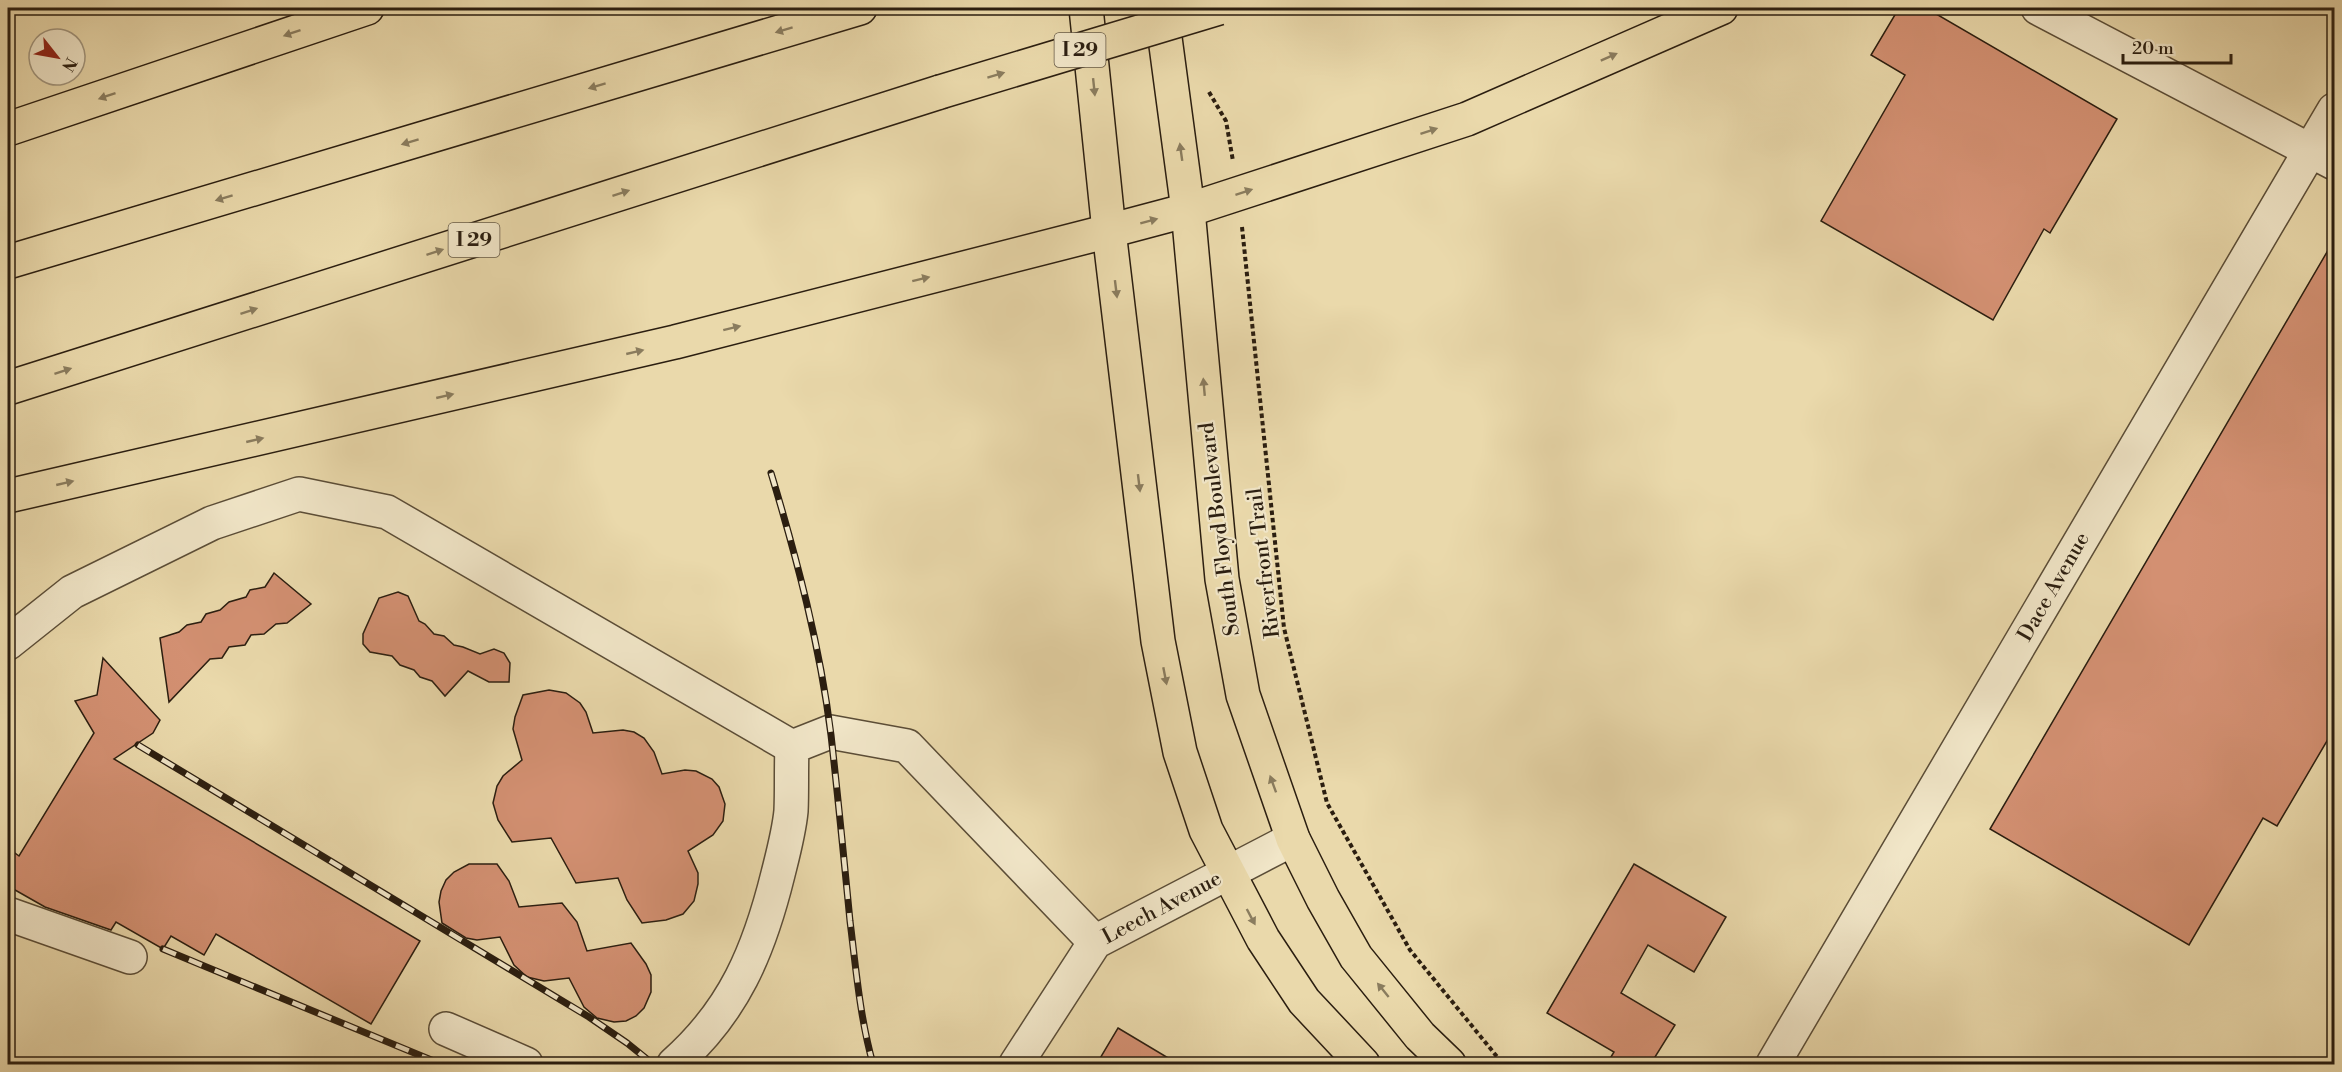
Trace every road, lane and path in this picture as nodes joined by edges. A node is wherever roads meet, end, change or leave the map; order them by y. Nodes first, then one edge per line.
1 (367, 8) edge
2 (860, 8) edge
3 (1086, 8) edge
4 (1161, 8) edge
5 (1219, 8) edge
6 (1721, 8) edge
7 (2038, 8) edge
8 (1206, 87) dead end
9 (2334, 110) edge
10 (8, 129) edge
11 (2323, 156) edge
12 (1238, 193) junction
13 (1188, 210) junction
14 (1109, 231) junction
15 (8, 262) edge
16 (8, 388) edge
17 (8, 496) edge
18 (8, 643) edge
19 (792, 747) junction
20 (1293, 839) junction
21 (1228, 873) junction
22 (8, 914) edge
23 (1095, 942) junction
24 (130, 957) dead end
25 (446, 1029) dead end
26 (526, 1065) edge
27 (674, 1065) edge
28 (1016, 1065) edge
29 (1363, 1065) edge
30 (1449, 1065) edge
31 (1503, 1065) edge
32 (1773, 1065) edge

1 -> 10 main road
2 -> 15 main road
3 -> 14 main road
13 -> 4 main road, South Floyd Boulevard
16 -> 5 main road, I 29, bridge
12 -> 6 main road
7 - 11 street
8 - 12 path, Riverfront Trail
9 - 11 street, Dace Avenue
11 - 32 street, Dace Avenue
12 - 13 main road
12 - 31 path, Riverfront Trail
14 -> 13 main road
20 -> 13 main road, South Floyd Boulevard
17 -> 14 main road
14 -> 21 main road
18 - 19 street
19 - 23 street
19 - 27 street
20 - 21 street, Leech Avenue
30 -> 20 main road, South Floyd Boulevard
21 - 23 street, Leech Avenue
21 -> 29 main road
22 - 24 street
23 - 28 street, Leech Avenue
25 - 26 street

